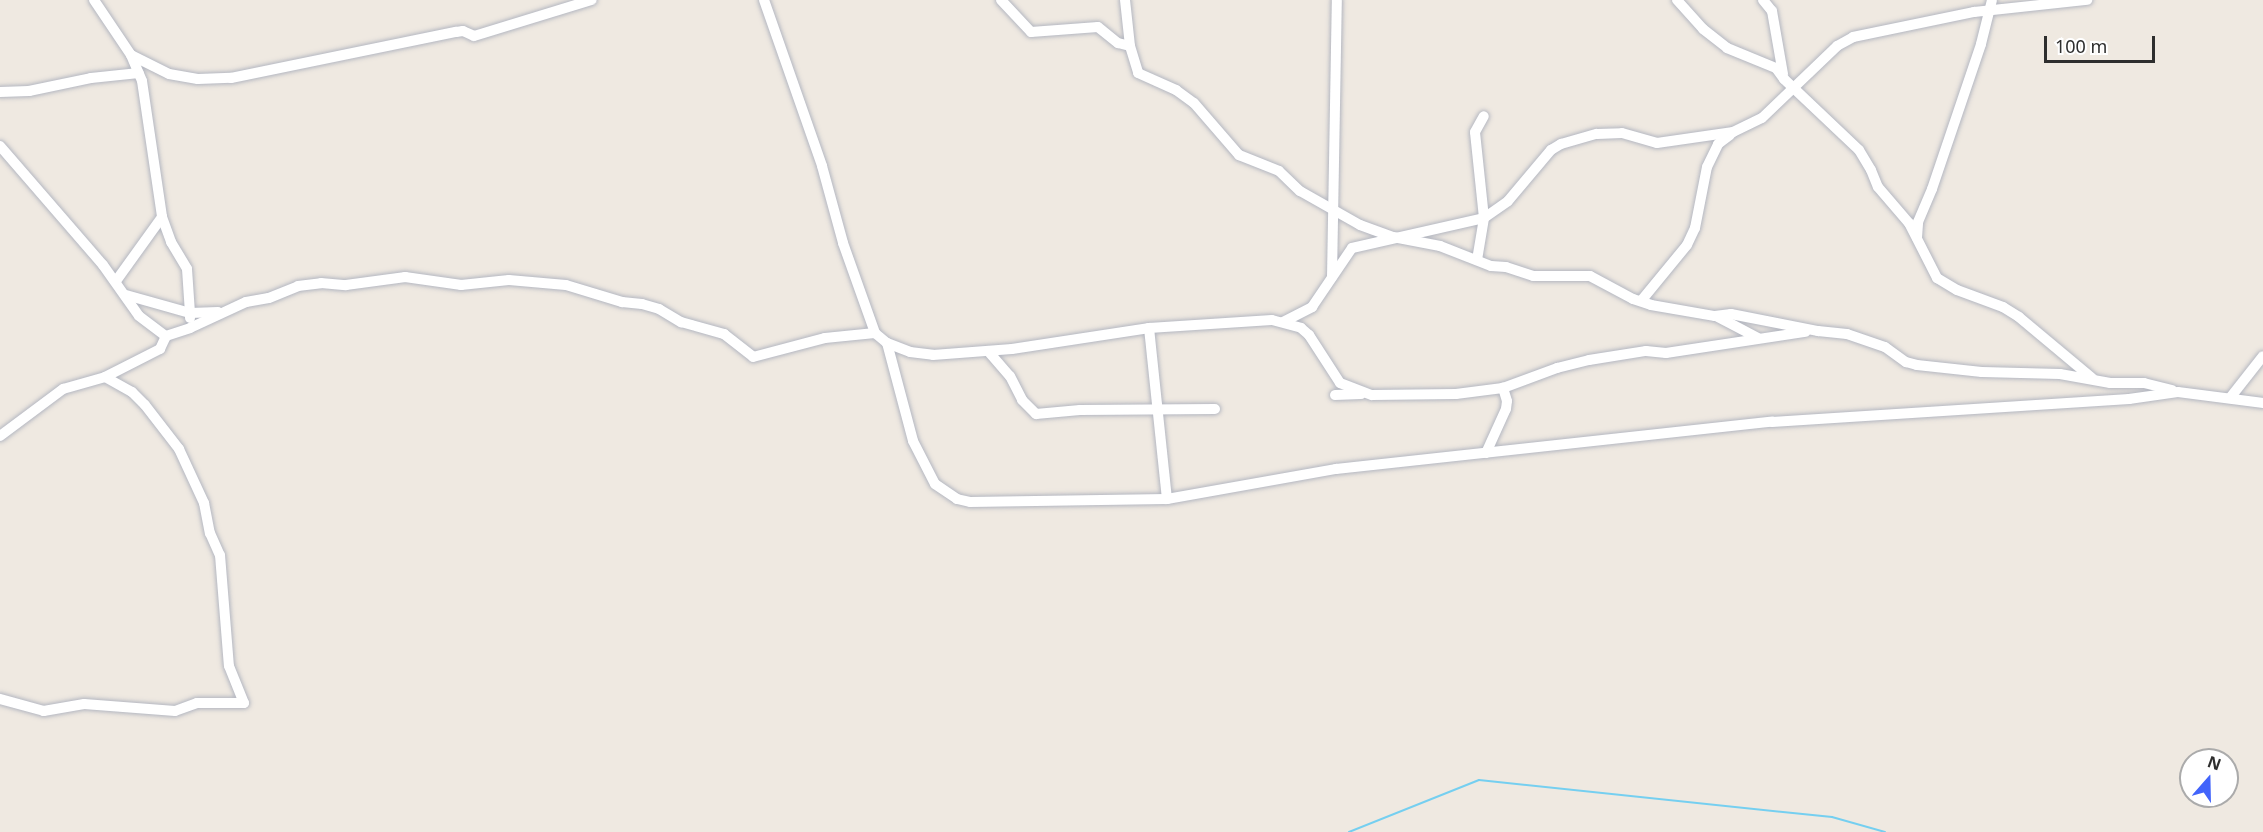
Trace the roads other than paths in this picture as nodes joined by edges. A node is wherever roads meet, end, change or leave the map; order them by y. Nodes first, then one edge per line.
1 (94, 0) edge
2 (592, 0) edge
3 (764, 0) edge
4 (1001, 0) edge
5 (1125, 0) edge
6 (1337, 0) edge
7 (1677, 0) edge
8 (1763, 0) edge
9 (2087, 0) edge
10 (1991, 6) edge
11 (1130, 46) junction
12 (131, 55) junction
13 (139, 73) junction
14 (1784, 79) junction
15 (1794, 87) junction
16 (0, 92) edge
17 (1484, 117) dead end
18 (1733, 132) junction
19 (0, 146) edge
20 (1332, 208) junction
21 (162, 217) junction
22 (1484, 218) junction
23 (1393, 237) junction
24 (1917, 239) junction
25 (1477, 260) junction
26 (1332, 277) junction
27 (116, 281) junction
28 (126, 295) junction
29 (1641, 301) junction
30 (222, 312) junction
31 (190, 313) junction
32 (1715, 316) junction
33 (1283, 322) junction
34 (190, 328) junction
35 (1149, 328) junction
36 (1818, 331) junction
37 (875, 333) junction
38 (166, 336) junction
39 (1758, 338) junction
40 (887, 343) junction
41 (988, 351) junction
42 (2263, 356) edge
43 (105, 377) junction
44 (2095, 380) junction
45 (1503, 388) junction
46 (2178, 392) junction
47 (1365, 393) junction
48 (1335, 395) dead end
49 (2230, 398) junction
50 (2263, 403) edge
51 (1156, 409) junction
52 (1215, 409) dead end
53 (0, 436) edge
54 (1486, 453) junction
55 (1167, 499) junction
56 (0, 699) edge

1 - 12 street
2 - 12 street
3 - 37 street
4 - 11 street
5 - 11 street
6 - 20 street
7 - 14 street
8 - 14 street
9 - 10 street
10 - 15 street
10 - 24 street
11 - 20 street
12 - 13 street
13 - 16 street
13 - 21 street
14 - 15 street
15 - 18 street
15 - 24 street
17 - 22 street
18 - 22 street
18 - 29 street
19 - 27 street
20 - 23 street
20 - 26 street
21 - 27 street
21 - 31 street
22 - 23 street
22 - 25 street
23 - 25 street
23 - 26 street
24 - 44 street
25 - 29 street
26 - 33 street
27 - 28 street
28 - 31 street
28 - 38 street
29 - 32 street
30 - 31 street
30 - 34 street
30 - 37 street
31 - 34 street
32 - 36 street
32 - 39 street
33 - 35 street
33 - 47 street
34 - 38 street
35 - 41 street
35 - 51 street
36 - 39 street
36 - 44 street
37 - 40 street
38 - 43 street
39 - 45 street
40 - 41 street
40 - 55 street
41 - 51 street
42 - 49 street
43 - 53 street
43 - 56 street
44 - 46 street
45 - 47 street
45 - 54 street
46 - 49 street
46 - 54 street
47 - 48 street
49 - 50 street
51 - 52 street
51 - 55 street
54 - 55 street

